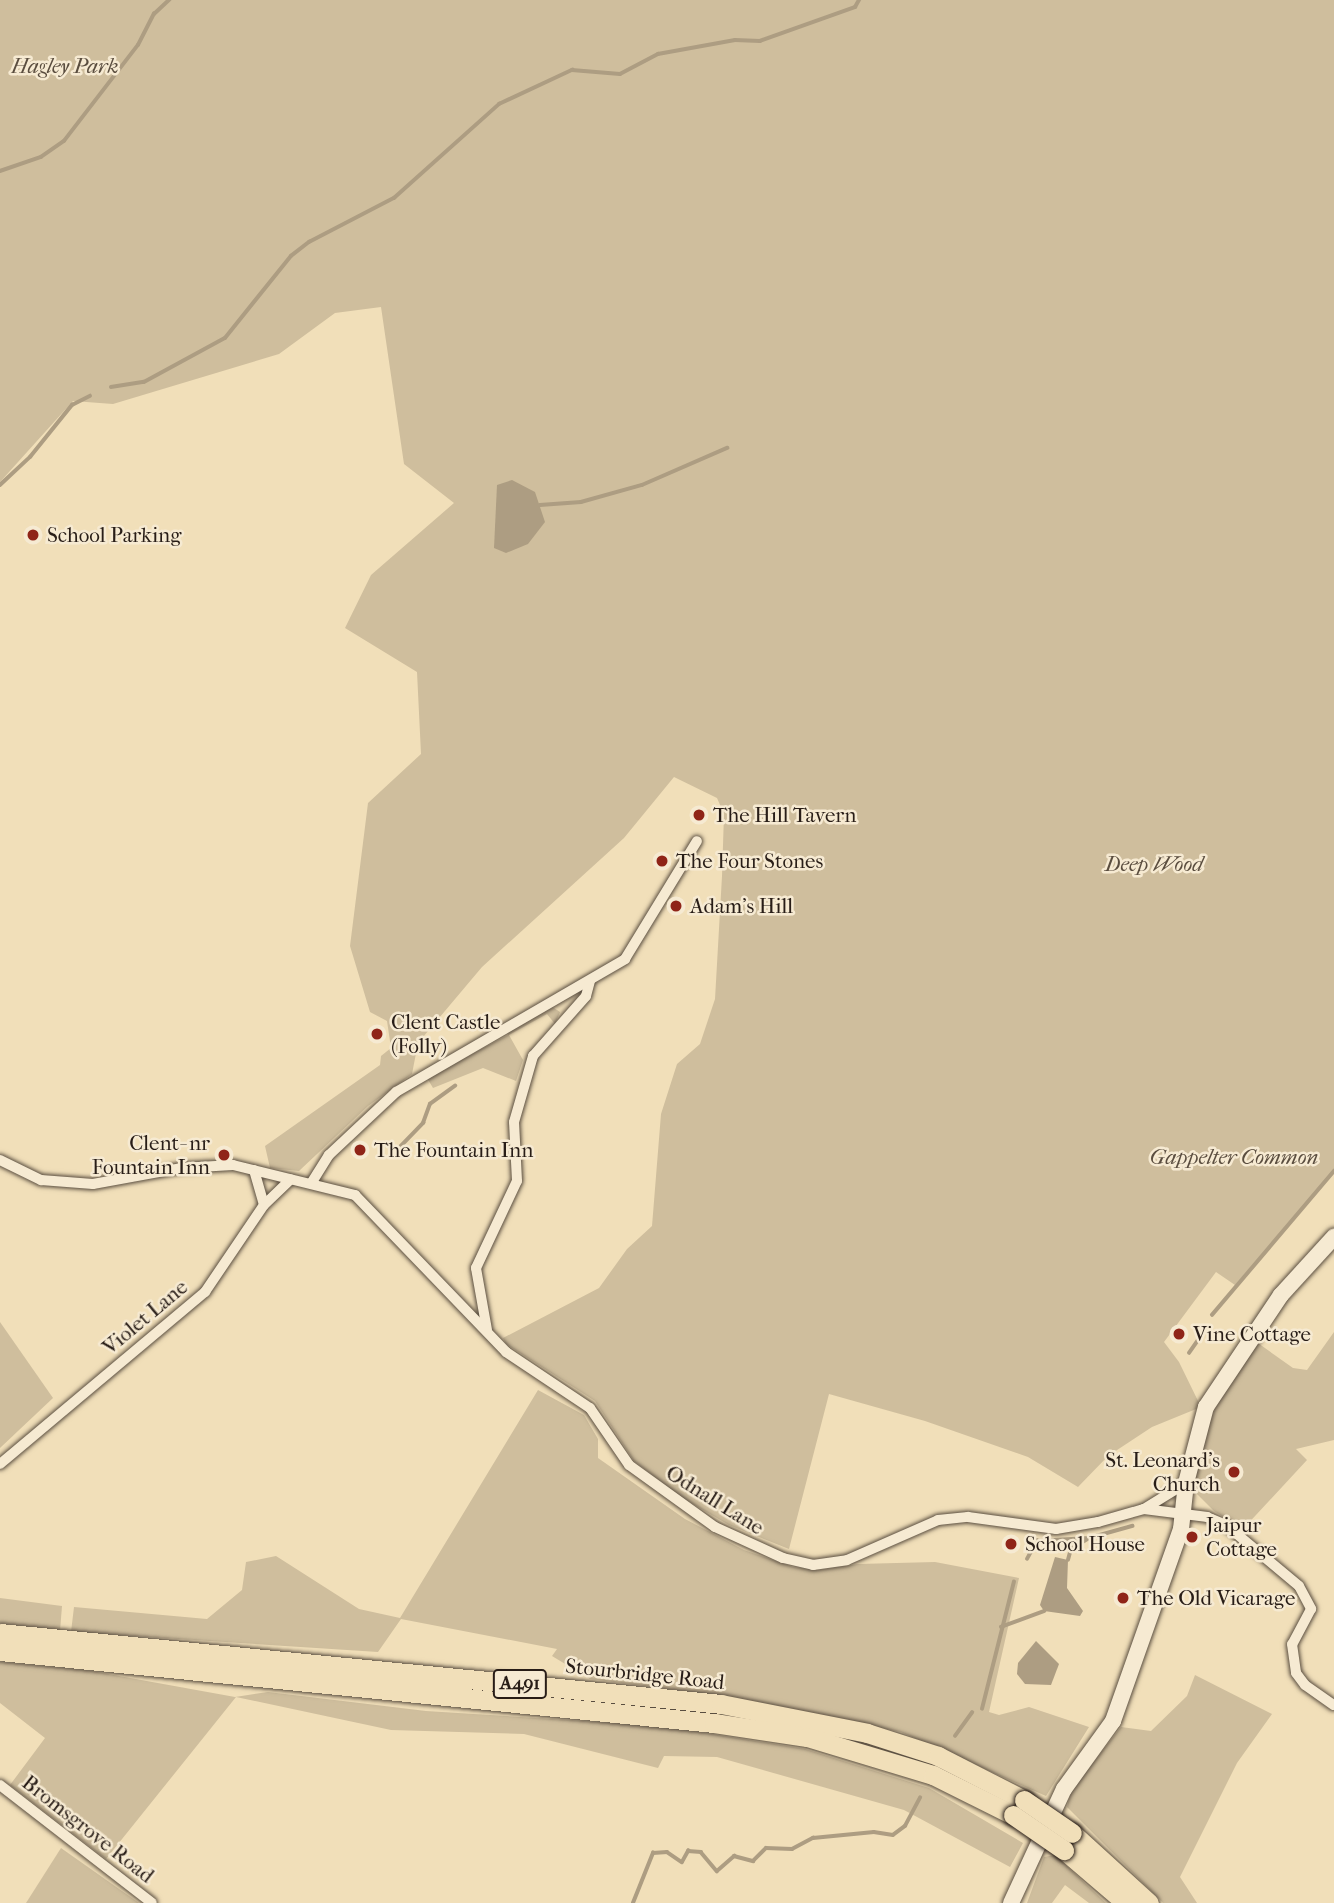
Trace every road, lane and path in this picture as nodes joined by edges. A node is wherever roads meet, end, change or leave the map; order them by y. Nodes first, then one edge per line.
1 (697, 841) dead end
2 (590, 981) junction
3 (556, 1000) junction
4 (568, 1015) junction
5 (0, 1160) edge
6 (254, 1170) junction
7 (291, 1179) junction
8 (312, 1182) junction
9 (264, 1205) junction
10 (1334, 1237) edge
11 (487, 1330) junction
12 (0, 1464) edge
13 (1186, 1483) junction
14 (1144, 1508) junction
15 (1183, 1515) junction
16 (0, 1633) edge
17 (0, 1651) edge
18 (1334, 1704) edge
19 (0, 1785) edge
20 (1019, 1807) junction
21 (1068, 1842) junction
22 (152, 1903) edge
23 (1011, 1903) edge
24 (1126, 1903) edge
25 (1149, 1903) edge

1 - 2 street
2 - 3 street
2 - 4 street
3 - 4 street
3 - 8 street
4 - 11 street
5 - 6 street, Odnall Lane
6 - 7 street, Odnall Lane
6 - 9 street
7 - 8 street, Odnall Lane
7 - 9 street, Violet Lane
8 - 11 street, Odnall Lane
9 - 12 street, Violet Lane
10 - 13 street
11 - 14 street, Odnall Lane
13 - 14 street, Odnall Lane
13 - 15 street
14 - 15 street, Odnall Lane
15 - 18 street, Odnall Lane
15 - 23 street
16 - 20 highway, Stourbridge Road / A491
17 - 20 highway, Stourbridge Road / A491
19 - 22 street, Bromsgrove Road
20 - 21 highway, Stourbridge Road / A491, bridge
21 - 24 highway, Stourbridge Road / A491
21 - 25 highway, Stourbridge Road / A491

